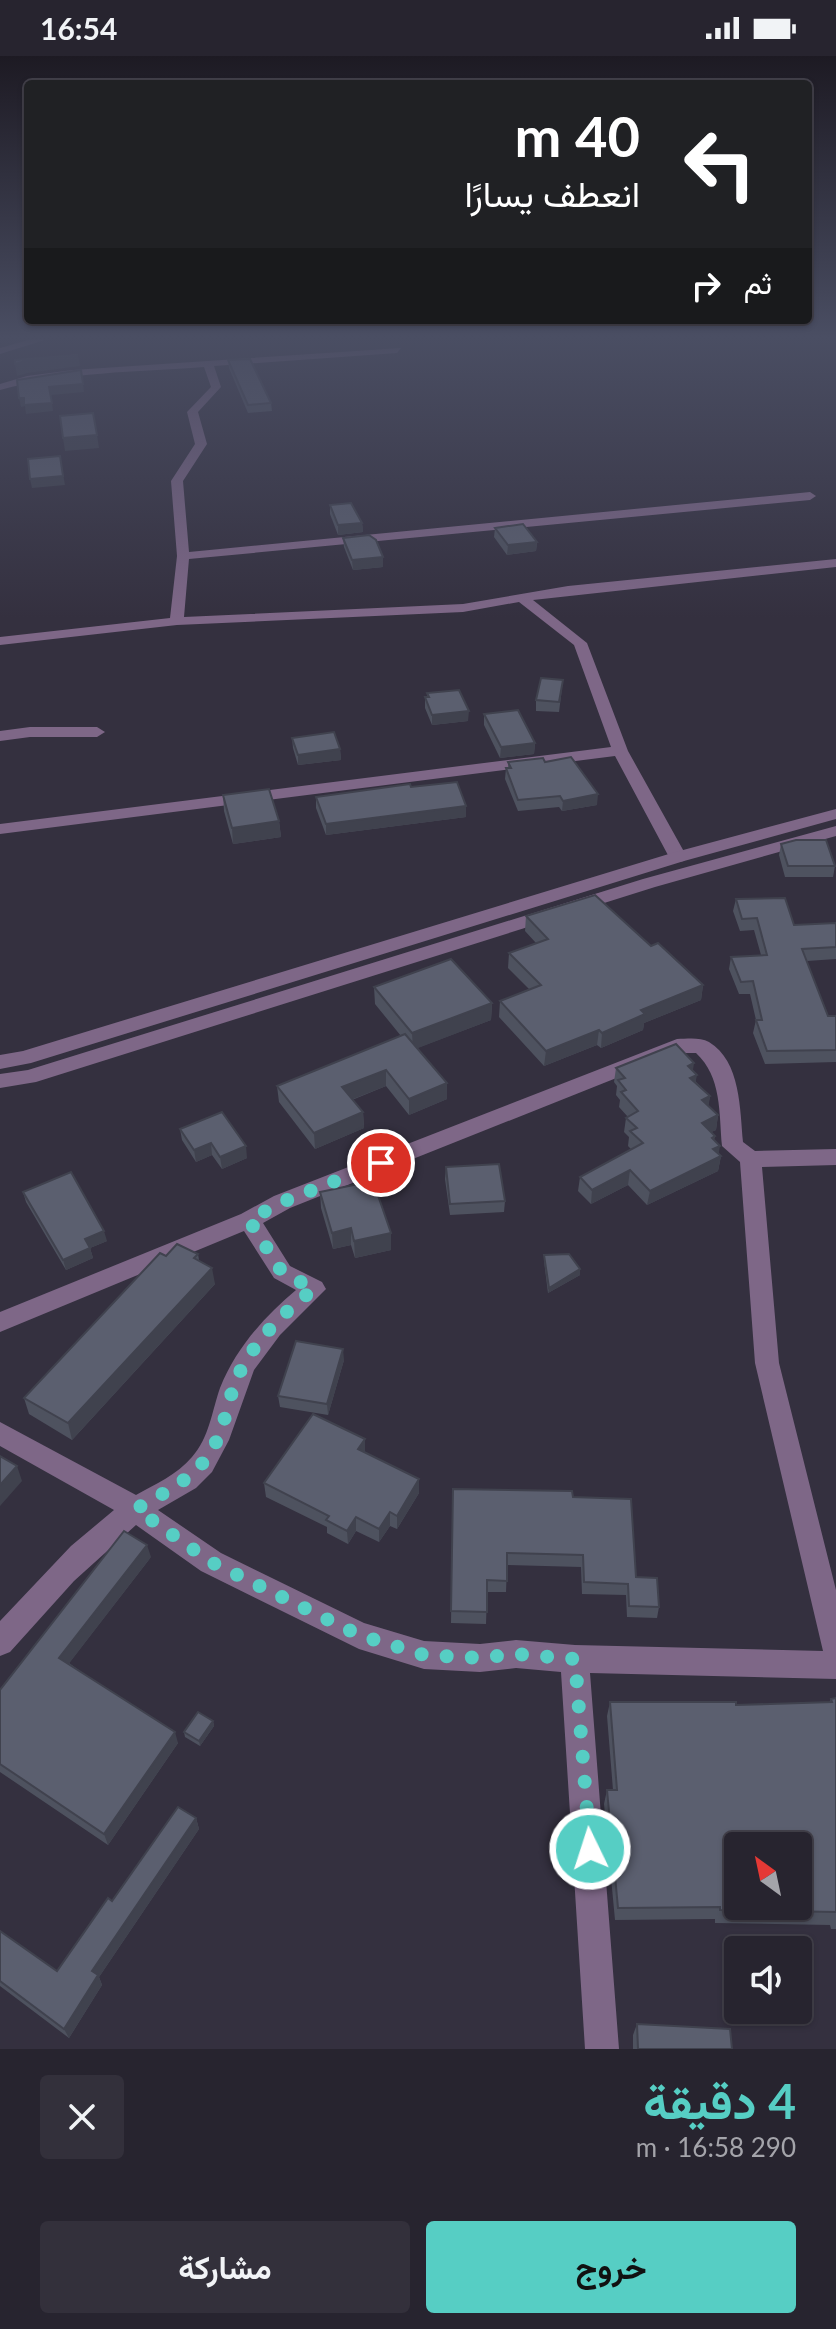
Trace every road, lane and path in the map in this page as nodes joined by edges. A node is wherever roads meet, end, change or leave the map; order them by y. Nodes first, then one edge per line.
1 (198, 432) edge
2 (810, 496) dead end
3 (183, 556) junction
4 (836, 563) edge
5 (522, 598) junction
6 (177, 621) junction
7 (0, 641) edge
8 (97, 732) dead end
9 (0, 736) edge
10 (620, 751) junction
11 (836, 814) edge
12 (0, 829) edge
13 (836, 831) edge
14 (678, 857) junction
15 (0, 1062) edge
16 (0, 1081) edge
17 (836, 1157) edge
18 (751, 1159) junction
19 (249, 1220) junction
20 (0, 1322) edge
21 (0, 1433) edge
22 (136, 1509) junction
23 (0, 1642) edge
24 (836, 1647) edge
25 (575, 1659) junction
26 (836, 1665) edge
27 (602, 2049) edge

1 - 3 street
2 - 3 street
3 - 6 street
4 - 5 street
5 - 6 street
5 - 10 street
6 - 7 street
8 - 9 street
10 - 12 street
10 - 14 street
11 - 14 street
13 - 16 street
14 - 15 street
17 - 18 street
18 - 19 street
18 - 24 street
19 - 20 street
19 - 22 street
21 - 22 street
22 - 23 street
22 - 25 street
25 - 26 street
25 - 27 street

